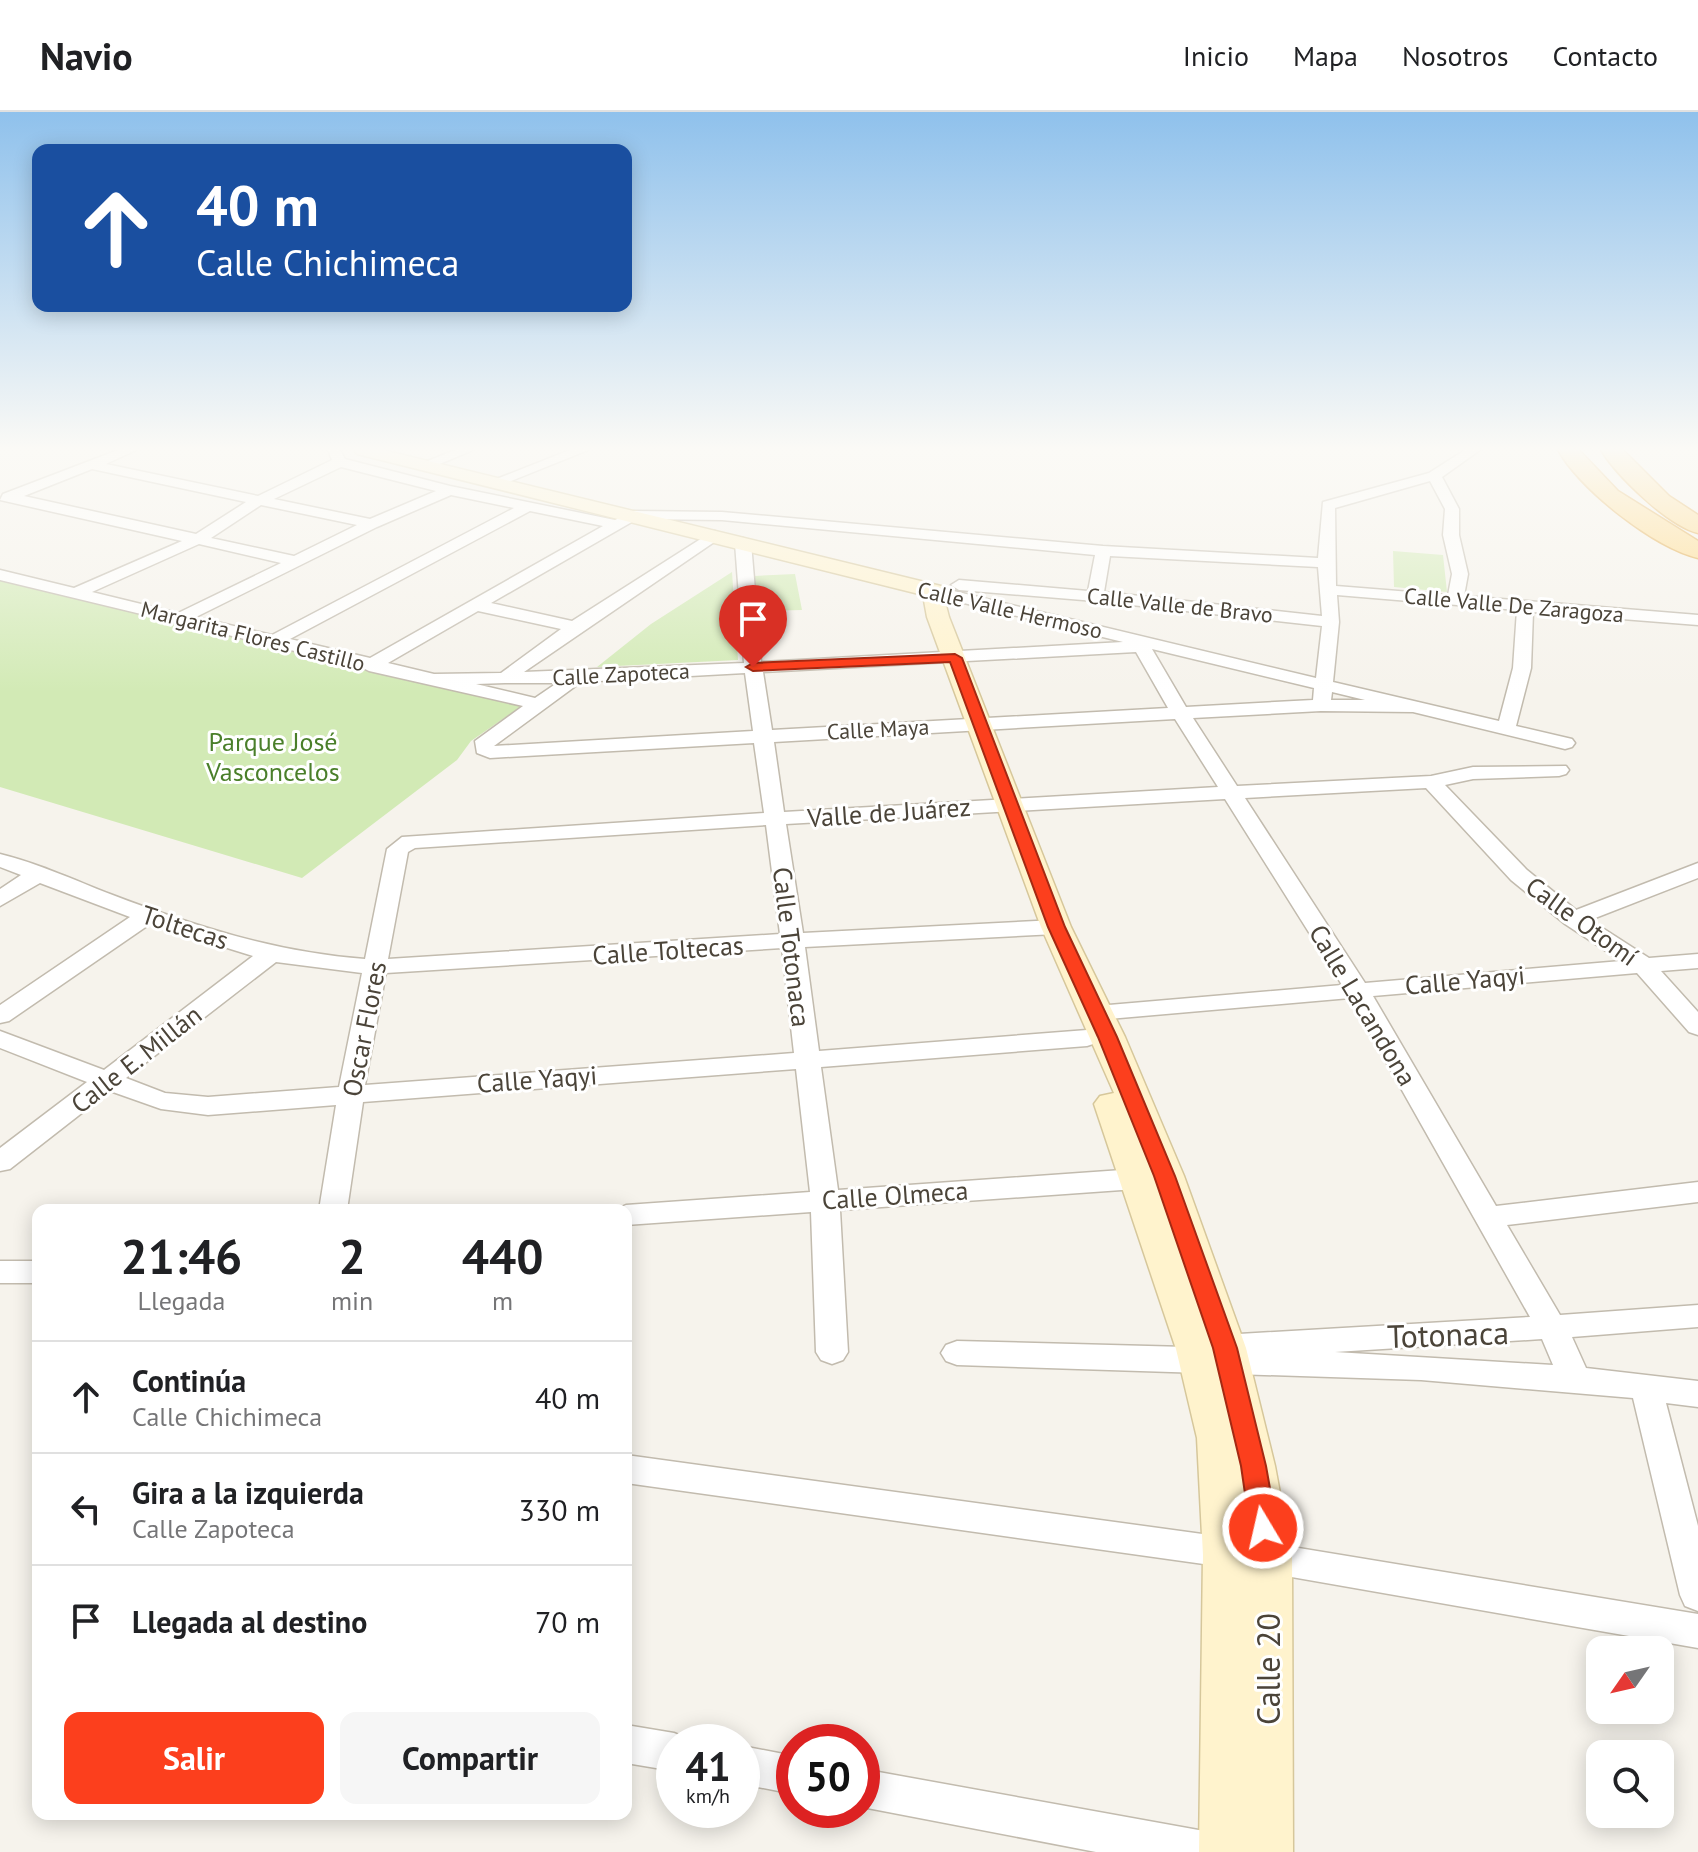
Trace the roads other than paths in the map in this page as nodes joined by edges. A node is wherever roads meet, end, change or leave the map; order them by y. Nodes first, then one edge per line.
1 (161, 531) edge
2 (211, 531) edge
3 (357, 531) edge
4 (481, 531) edge
5 (602, 531) edge
6 (696, 531) edge
7 (889, 531) edge
8 (1327, 531) edge
9 (1451, 531) edge
10 (1666, 531) edge
11 (715, 536) junction
12 (199, 539) junction
13 (743, 543) junction
14 (1103, 551) junction
15 (1698, 551) edge
16 (294, 561) junction
17 (1326, 563) junction
18 (0, 575) edge
19 (920, 588) junction
20 (1330, 590) junction
21 (76, 593) junction
22 (1095, 596) junction
23 (1455, 601) junction
24 (476, 605) junction
25 (1525, 606) junction
26 (181, 618) junction
27 (1698, 620) edge
28 (1331, 622) junction
29 (575, 627) junction
30 (272, 642) junction
31 (1140, 643) junction
32 (944, 658) junction
33 (369, 666) junction
34 (753, 667) junction
35 (577, 677) junction
36 (505, 678) junction
37 (430, 679) junction
38 (1324, 684) junction
39 (538, 704) junction
40 (1321, 705) junction
41 (1410, 707) junction
42 (1181, 714) junction
43 (970, 725) junction
44 (1506, 728) junction
45 (762, 735) junction
46 (1565, 743) dead end
47 (1559, 770) dead end
48 (1431, 782) junction
49 (1230, 792) junction
50 (1002, 804) junction
51 (775, 820) junction
52 (398, 849) joint
53 (0, 860) edge
54 (1698, 870) edge
55 (38, 874) junction
56 (0, 899) edge
57 (147, 916) junction
58 (1573, 919) junction
59 (1045, 927) junction
60 (793, 942) junction
61 (271, 954) junction
62 (1698, 961) edge
63 (1642, 964) junction
64 (376, 967) junction
65 (1357, 989) junction
66 (0, 1016) edge
67 (1092, 1025) junction
68 (1698, 1027) edge
69 (0, 1039) edge
70 (806, 1059) junction
71 (108, 1081) junction
72 (351, 1092) junction
73 (0, 1162) edge
74 (1152, 1178) junction
75 (1698, 1192) edge
76 (825, 1199) junction
77 (334, 1204) edge
78 (632, 1215) edge
79 (1487, 1217) junction
80 (0, 1272) edge
81 (32, 1272) edge
82 (1698, 1316) edge
83 (1553, 1330) junction
84 (832, 1352) dead end
85 (957, 1353) dead end
86 (1213, 1354) junction
87 (1574, 1378) junction
88 (1646, 1387) junction
89 (1698, 1394) edge
90 (632, 1470) edge
91 (1248, 1556) junction
92 (1698, 1595) edge
93 (1698, 1631) edge
94 (632, 1745) edge
95 (656, 1749) edge
96 (880, 1791) edge
97 (1204, 1852) edge
98 (1226, 1852) edge
99 (1266, 1852) edge

1 - 12 street
2 - 12 street
3 - 16 street
4 - 30 street
5 - 24 street
6 - 11 main road, Calle Valle Hermoso
7 - 14 street
8 - 17 street
9 - 23 street
10 - 15 highway
11 - 13 main road, Calle Valle Hermoso
11 - 29 street
12 - 16 street
12 - 21 street
13 - 19 main road, Calle Valle Hermoso
13 - 34 street, Calle Totonaca
14 - 17 street
14 - 22 street
16 - 26 street
17 - 20 street
18 - 21 street, Margarita Flores Castillo
19 - 22 street, Calle Valle de Bravo
19 - 31 street, Calle Valle Hermoso
19 - 32 main road, Calle 20
20 - 23 street, Calle Valle De Zaragoza
20 - 28 street
21 - 26 street, Margarita Flores Castillo
22 - 28 street, Calle Valle de Bravo
23 - 25 street, Calle Valle De Zaragoza
24 - 29 street
24 - 33 street
25 - 27 street, Calle Valle De Zaragoza
25 - 44 street
26 - 30 street, Margarita Flores Castillo
28 - 38 street
29 - 36 street
30 - 33 street, Margarita Flores Castillo
31 - 32 street, Calle Zapoteca
31 - 38 street, Calle Valle Hermoso
31 - 42 street, Calle Lacandona
32 - 34 street, Calle Zapoteca
32 - 43 main road, Calle 20
33 - 37 street, Margarita Flores Castillo
34 - 35 street, Calle Zapoteca
34 - 45 street, Calle Totonaca
35 - 36 street, Calle Zapoteca
35 - 39 street
36 - 37 street, Calle Zapoteca
37 - 39 street
38 - 40 street
38 - 41 street, Calle Valle Hermoso
39 - 45 street, Calle Maya
40 - 41 street, Calle Maya
40 - 42 street, Calle Maya
41 - 44 street, Calle Valle Hermoso
42 - 43 street, Calle Maya
42 - 49 street, Calle Lacandona
43 - 45 street, Calle Maya
43 - 50 main road, Calle 20
44 - 46 street, Calle Valle Hermoso
45 - 51 street, Calle Totonaca
47 - 48 street, Valle de Juárez
48 - 49 street, Valle de Juárez
48 - 58 street, Calle Otomí
49 - 50 street, Valle de Juárez
49 - 65 street, Calle Lacandona
50 - 51 street, Valle de Juárez
50 - 59 main road, Calle 20
51 - 52 street, Valle de Juárez
51 - 60 street, Calle Totonaca
52 - 64 street, Oscar Flores
53 - 55 street, Toltecas
54 - 58 street
55 - 56 street
55 - 57 street, Toltecas
57 - 61 street, Toltecas
57 - 66 street
58 - 63 street, Calle Otomí
59 - 60 street, Calle Toltecas
59 - 67 main road, Calle 20
60 - 64 street, Calle Toltecas
60 - 70 street, Calle Totonaca
61 - 64 street, Toltecas
61 - 71 street, Calle E. Millán
62 - 63 street, Calle Yaqyi
63 - 65 street, Calle Yaqyi
63 - 68 street, Calle Otomí
64 - 72 street, Oscar Flores
65 - 67 street, Calle Yaqyi
65 - 79 street, Calle Lacandona
67 - 70 street, Calle Yaqyi
67 - 74 main road, Calle 20
69 - 71 street, Calle Yaqyi
70 - 72 street, Calle Yaqyi
70 - 76 street, Calle Totonaca
71 - 72 street, Calle Yaqyi
71 - 73 street, Calle E. Millán
72 - 77 street, Oscar Flores
74 - 76 street, Calle Olmeca
74 - 86 main road, Calle 20
75 - 79 street
76 - 78 street, Calle Olmeca
76 - 84 street, Calle Totonaca
79 - 83 street, Calle Lacandona
80 - 81 street
82 - 83 street, Totonaca
83 - 86 street, Totonaca
83 - 87 street, Calle Lacandona
85 - 86 street
86 - 87 street
86 - 91 main road, Calle 20
87 - 88 street
88 - 89 street
88 - 92 street
90 - 91 street
91 - 93 street
91 - 98 main road, Calle 20
91 - 99 main road, Calle 20
94 - 95 street
96 - 97 street

